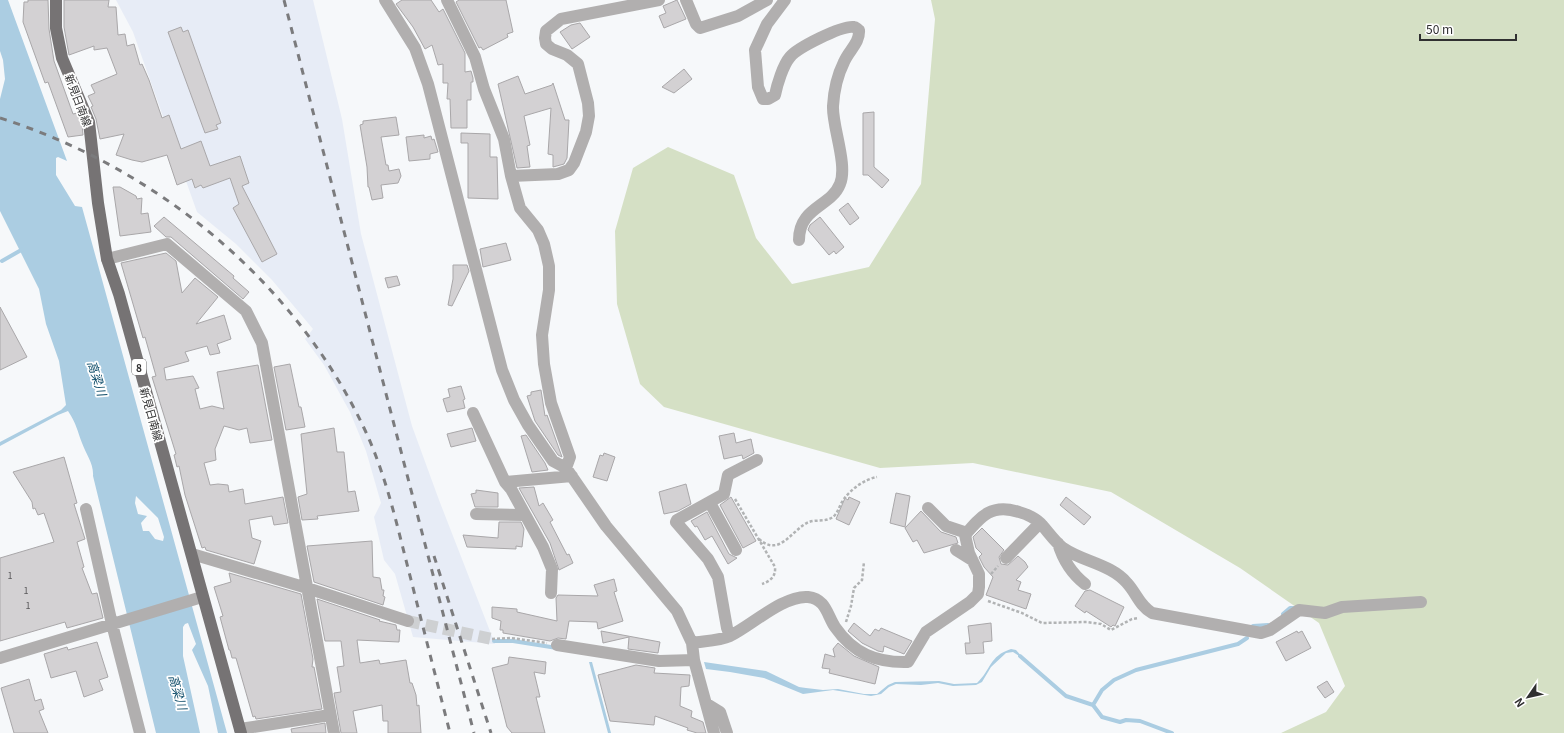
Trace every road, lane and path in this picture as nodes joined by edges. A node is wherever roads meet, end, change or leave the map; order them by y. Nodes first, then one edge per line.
1 (56, 0) edge
2 (385, 0) edge
3 (447, 0) edge
4 (659, 0) edge
5 (686, 0) edge
6 (767, 0) edge
7 (785, 0) edge
8 (512, 176) junction
9 (799, 240) dead end
10 (107, 259) junction
11 (473, 412) dead end
12 (757, 460) dead end
13 (569, 472) junction
14 (728, 475) junction
15 (876, 477) dead end
16 (505, 482) junction
17 (710, 503) junction
18 (928, 508) dead end
19 (86, 509) dead end
20 (476, 514) dead end
21 (524, 515) junction
22 (1040, 523) junction
23 (967, 533) junction
24 (759, 539) junction
25 (1058, 543) junction
26 (736, 550) dead end
27 (956, 550) dead end
28 (192, 554) junction
29 (1006, 558) joint
30 (972, 560) junction
31 (864, 562) dead end
32 (979, 583) junction
33 (762, 584) dead end
34 (1085, 584) dead end
35 (307, 588) junction
36 (551, 593) dead end
37 (202, 597) junction
38 (974, 598) junction
39 (1421, 602) dead end
40 (1140, 618) dead end
41 (408, 621) tunnel mouth
42 (112, 624) junction
43 (838, 630) junction
44 (730, 636) junction
45 (492, 639) tunnel mouth
46 (692, 643) junction
47 (557, 645) joint
48 (0, 658) edge
49 (694, 660) junction
50 (707, 704) junction
51 (330, 714) junction
52 (241, 731) edge
53 (140, 733) edge
54 (334, 733) edge
55 (714, 733) edge
56 (727, 733) edge

1 - 10 main road, 新見日南線 / 8
2 - 13 street
3 - 8 street
4 - 8 street
5 - 6 street
7 - 9 street
8 - 13 street
10 - 28 main road, 新見日南線 / 8
10 - 35 street
11 - 16 street
12 - 14 street
13 - 16 street
13 - 46 street
14 - 17 street
14 - 24 path
15 - 24 path
16 - 21 street
17 - 26 street
17 - 44 street
18 - 23 street
19 - 42 street
20 - 21 street
21 - 36 street
22 - 23 street
22 - 25 street
22 - 29 street
23 - 30 street
24 - 33 path
25 - 34 street
25 - 39 street
27 - 30 street
28 - 35 street
28 - 37 main road, 新見日南線 / 8
29 - 32 path
30 - 32 street
31 - 43 path
32 - 38 street
35 - 41 street
35 - 51 street
37 - 42 street
37 - 52 main road, 新見日南線 / 8
38 - 40 path
38 - 43 street
42 - 48 street
42 - 53 street
43 - 44 street
44 - 46 street
45 - 47 path
46 - 49 street
47 - 49 street
49 - 50 street
50 - 55 street
50 - 56 street
51 - 52 street
51 - 54 street

